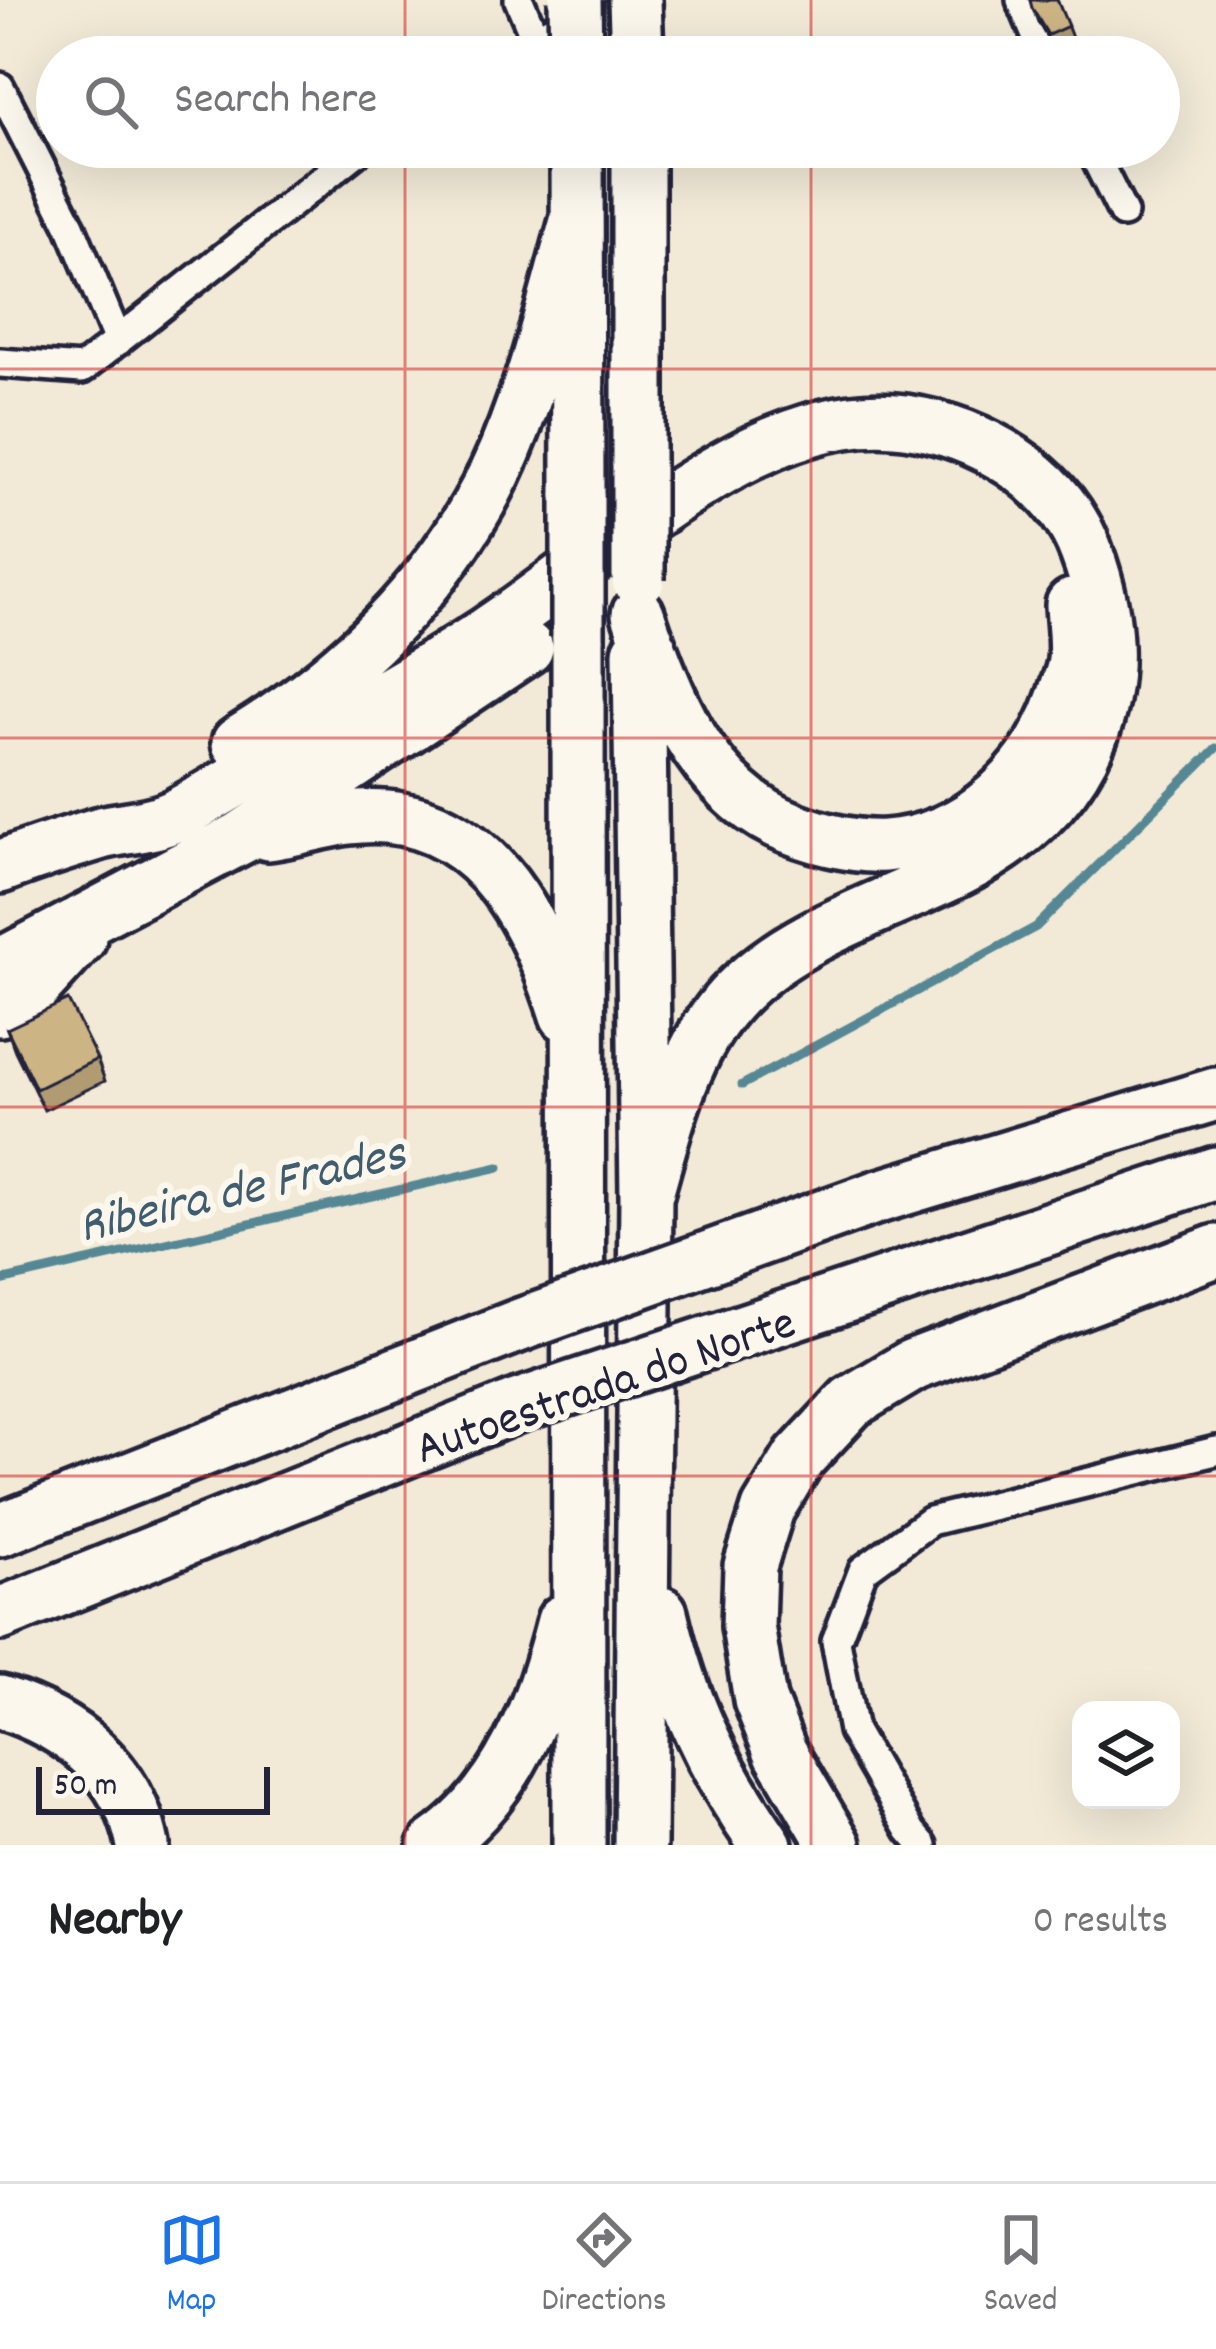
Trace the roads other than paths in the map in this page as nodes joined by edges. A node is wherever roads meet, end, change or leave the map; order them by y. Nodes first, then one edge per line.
1 (519, 0) edge
2 (575, 0) edge
3 (600, 0) edge
4 (635, 0) edge
5 (1021, 0) edge
6 (547, 36) edge
7 (561, 36) edge
8 (567, 36) edge
9 (636, 36) edge
10 (1036, 36) edge
11 (0, 87) edge
12 (36, 158) edge
13 (41, 168) edge
14 (336, 168) edge
15 (577, 168) edge
16 (638, 168) edge
17 (1101, 168) edge
18 (1124, 213) dead end
19 (577, 218) junction
20 (118, 341) junction
21 (0, 363) edge
22 (638, 597) junction
23 (104, 832) junction
24 (241, 838) junction
25 (0, 848) edge
26 (51, 850) junction
27 (0, 867) edge
28 (0, 896) edge
29 (105, 911) junction
30 (0, 930) edge
31 (0, 965) edge
32 (0, 1010) edge
33 (578, 1050) junction
34 (1216, 1094) edge
35 (1216, 1173) edge
36 (646, 1197) junction
37 (1216, 1251) edge
38 (1216, 1288) edge
39 (998, 1331) junction
40 (1216, 1450) edge
41 (102, 1489) junction
42 (0, 1506) edge
43 (644, 1506) junction
44 (0, 1530) edge
45 (580, 1556) junction
46 (0, 1614) edge
47 (0, 1702) edge
48 (143, 1845) edge
49 (435, 1845) edge
50 (580, 1845) edge
51 (640, 1845) edge
52 (766, 1845) edge
53 (836, 1845) edge
54 (923, 1845) edge

1 - 6 street
2 - 7 highway, bridge
3 - 8 street
4 - 9 highway
5 - 10 street
11 - 12 street
13 - 20 street
14 - 20 street
15 - 19 highway
16 - 22 highway, bridge
17 - 18 street
19 - 23 highway
19 - 33 highway, bridge
20 - 21 street
22 - 24 highway
22 - 36 highway
23 - 26 highway
23 - 36 highway
24 - 29 highway
24 - 33 highway
25 - 26 highway
26 - 27 highway
26 - 28 highway
29 - 30 highway
29 - 31 highway
29 - 32 highway
33 - 45 highway
34 - 41 highway, Autoestrada do Norte, bridge
35 - 46 highway, Autoestrada do Norte, bridge
36 - 43 highway
37 - 39 highway
38 - 39 highway
39 - 53 highway
40 - 54 street
41 - 42 highway
41 - 44 highway, Autoestrada do Norte
43 - 51 highway
43 - 52 highway
45 - 49 highway
45 - 50 highway
47 - 48 highway

